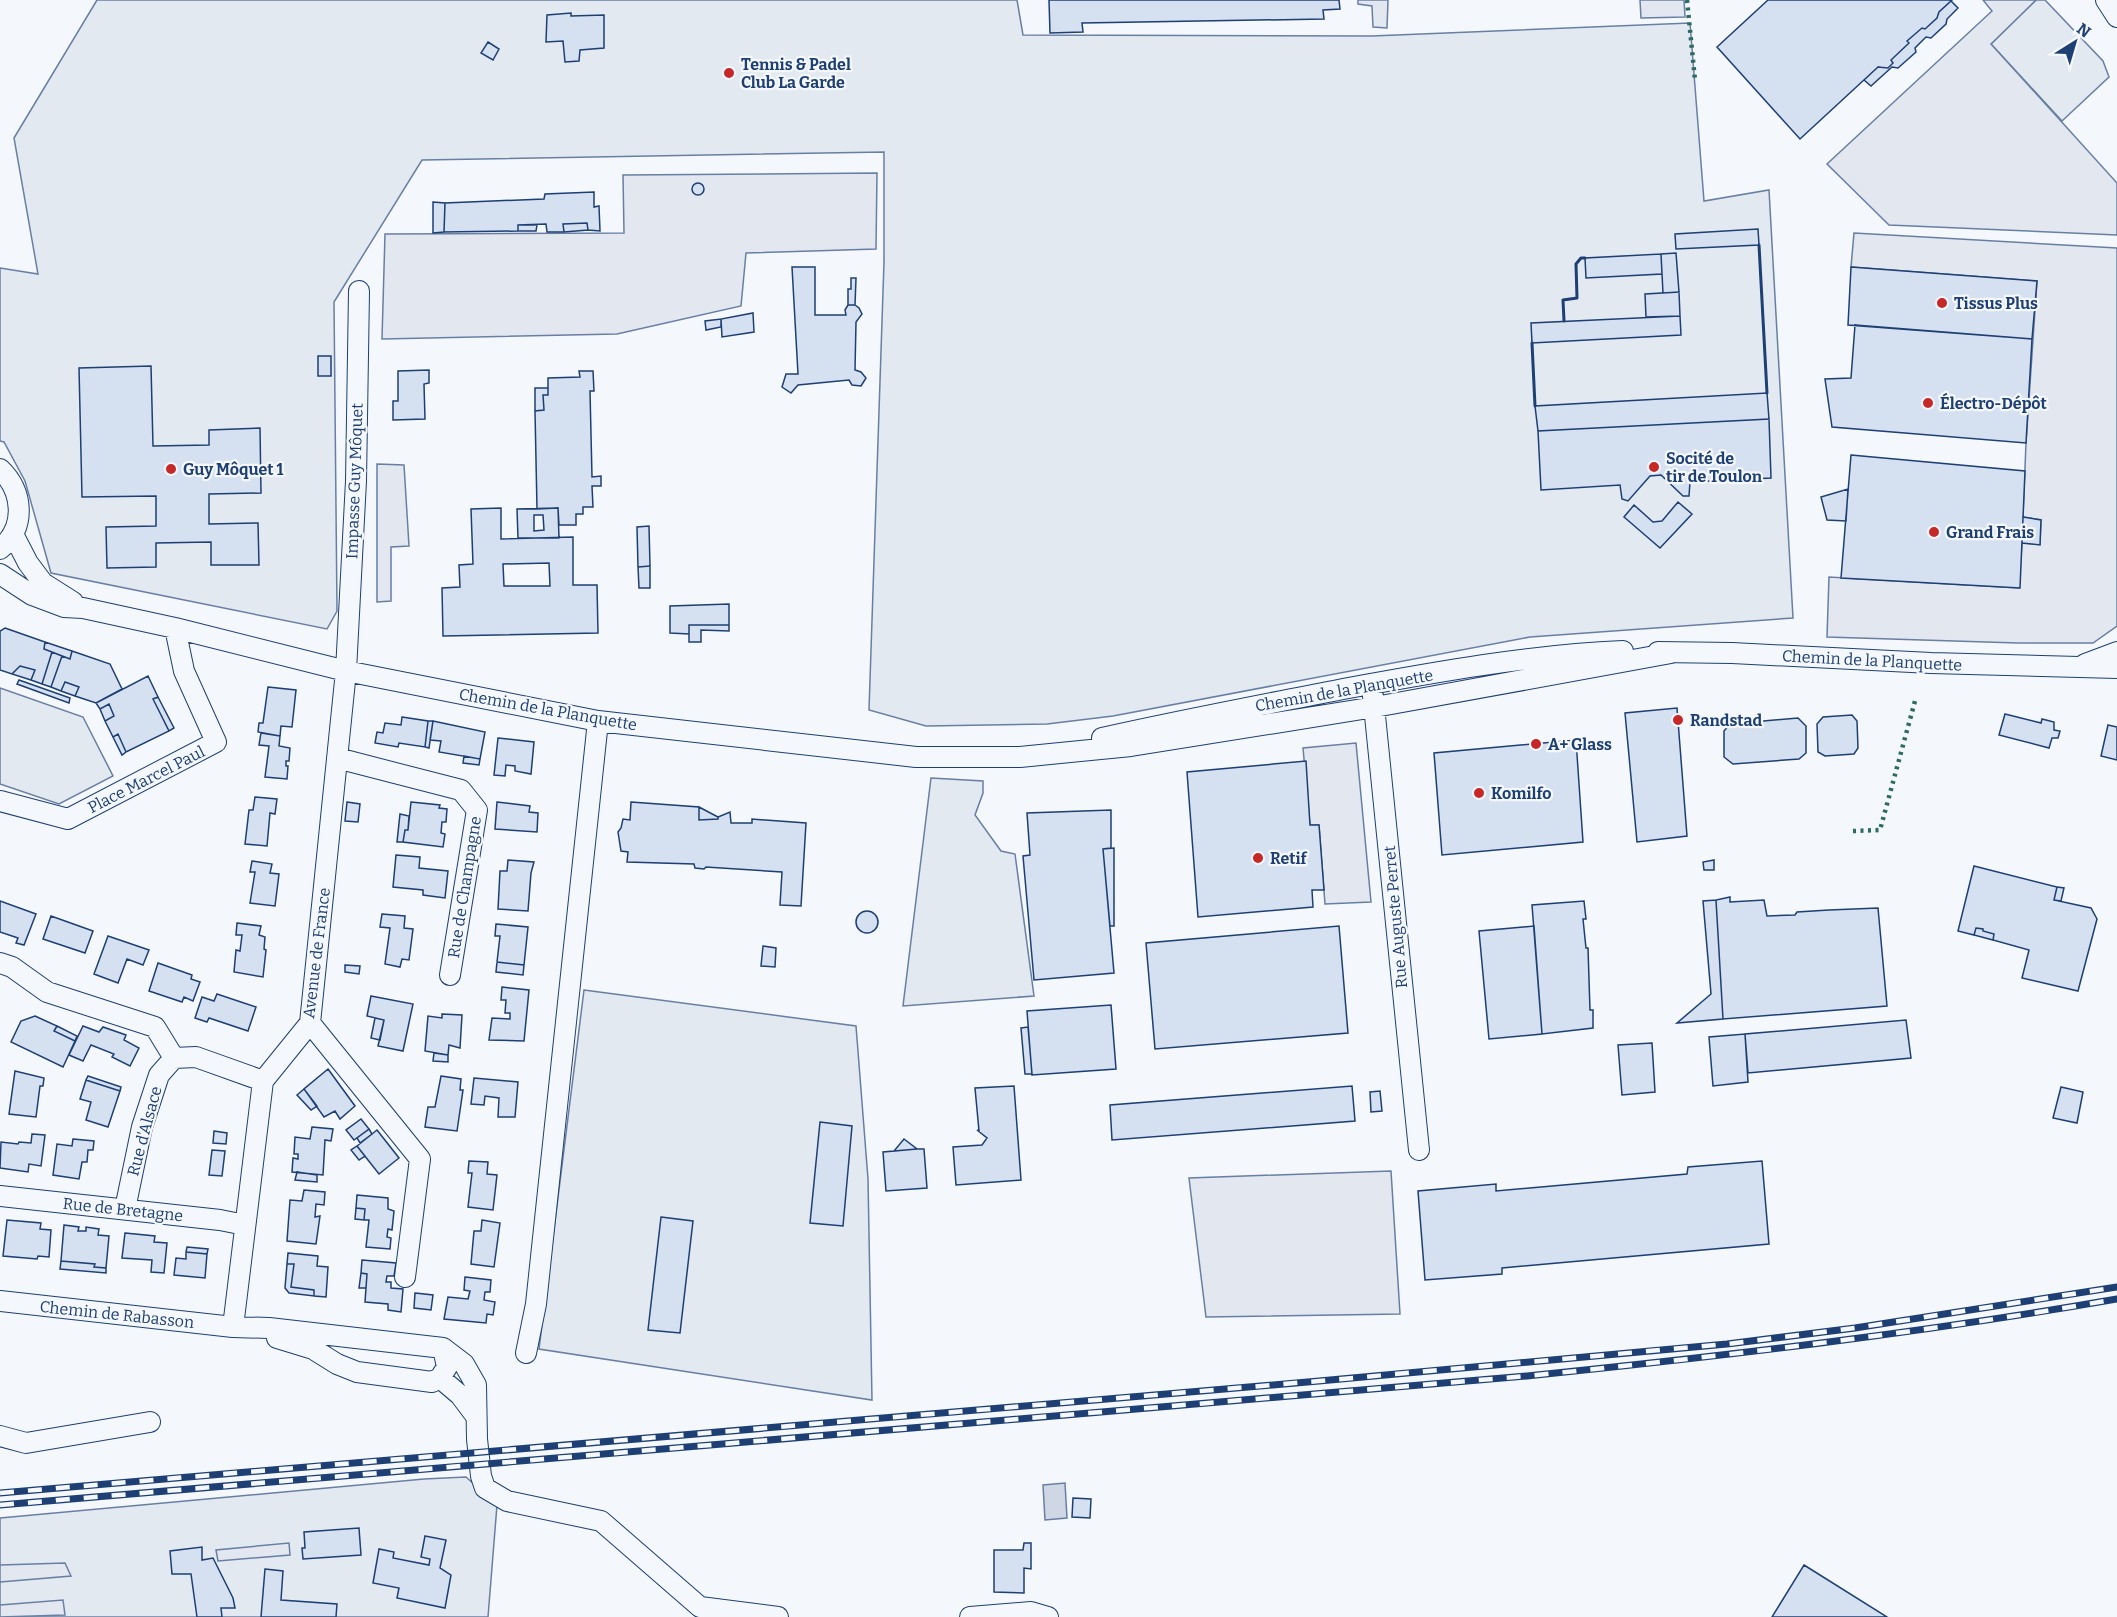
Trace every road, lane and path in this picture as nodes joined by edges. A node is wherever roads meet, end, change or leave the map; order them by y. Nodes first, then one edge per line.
1 (2106, 0) edge
2 (2117, 17) edge
3 (359, 291) dead end
4 (0, 469) edge
5 (13, 534) junction
6 (0, 549) edge
7 (0, 574) edge
8 (83, 608) junction
9 (175, 628) junction
10 (2117, 652) edge
11 (1671, 653) junction
12 (2074, 668) junction
13 (2117, 668) edge
14 (346, 671) junction
15 (1371, 684) junction
16 (1375, 707) junction
17 (598, 721) junction
18 (1020, 757) junction
19 (337, 758) junction
20 (0, 801) edge
21 (0, 963) edge
22 (450, 975) dead end
23 (310, 1023) junction
24 (174, 1058) junction
25 (263, 1081) junction
26 (1419, 1150) dead end
27 (0, 1196) edge
28 (125, 1209) junction
29 (245, 1225) junction
30 (405, 1277) dead end
31 (0, 1301) edge
32 (233, 1327) junction
33 (443, 1348) junction
34 (526, 1353) dead end
35 (440, 1378) junction
36 (476, 1415) junction
37 (150, 1422) dead end
38 (0, 1436) edge
39 (778, 1617) edge
40 (970, 1617) edge
41 (1048, 1617) edge

1 - 2 street
3 - 14 street, Impasse Guy Môquet
4 - 5 street
5 - 6 street
5 - 8 street, Chemin de la Planquette
7 - 8 street, Chemin de la Planquette
8 - 9 street, Chemin de la Planquette
9 - 14 street, Chemin de la Planquette
9 - 20 street, Place Marcel Paul
10 - 12 street, Chemin de la Planquette
11 - 12 street, Chemin de la Planquette
11 - 15 street, Chemin de la Planquette
11 - 16 street, Chemin de la Planquette
12 - 13 street, Chemin de la Planquette
14 - 17 street, Chemin de la Planquette
14 - 19 street, Avenue de France
15 - 16 street, Rue Auguste Perret
15 - 18 street, Chemin de la Planquette
16 - 18 street, Chemin de la Planquette
16 - 26 street, Rue Auguste Perret
17 - 18 street, Chemin de la Planquette
17 - 34 street
19 - 22 street, Rue de Champagne
19 - 23 street, Avenue de France
21 - 24 street
23 - 25 street, Avenue de France
23 - 30 street
24 - 25 street
24 - 28 street, Rue d'Alsace
25 - 29 street
27 - 28 street, Rue de Bretagne
28 - 29 street, Rue de Bretagne
29 - 32 street
31 - 32 street, Chemin de Rabasson
32 - 33 street, Chemin de Rabasson
32 - 35 street, Chemin de Rabasson
33 - 35 street
33 - 36 street
35 - 36 street
36 - 39 street
37 - 38 street
40 - 41 street

